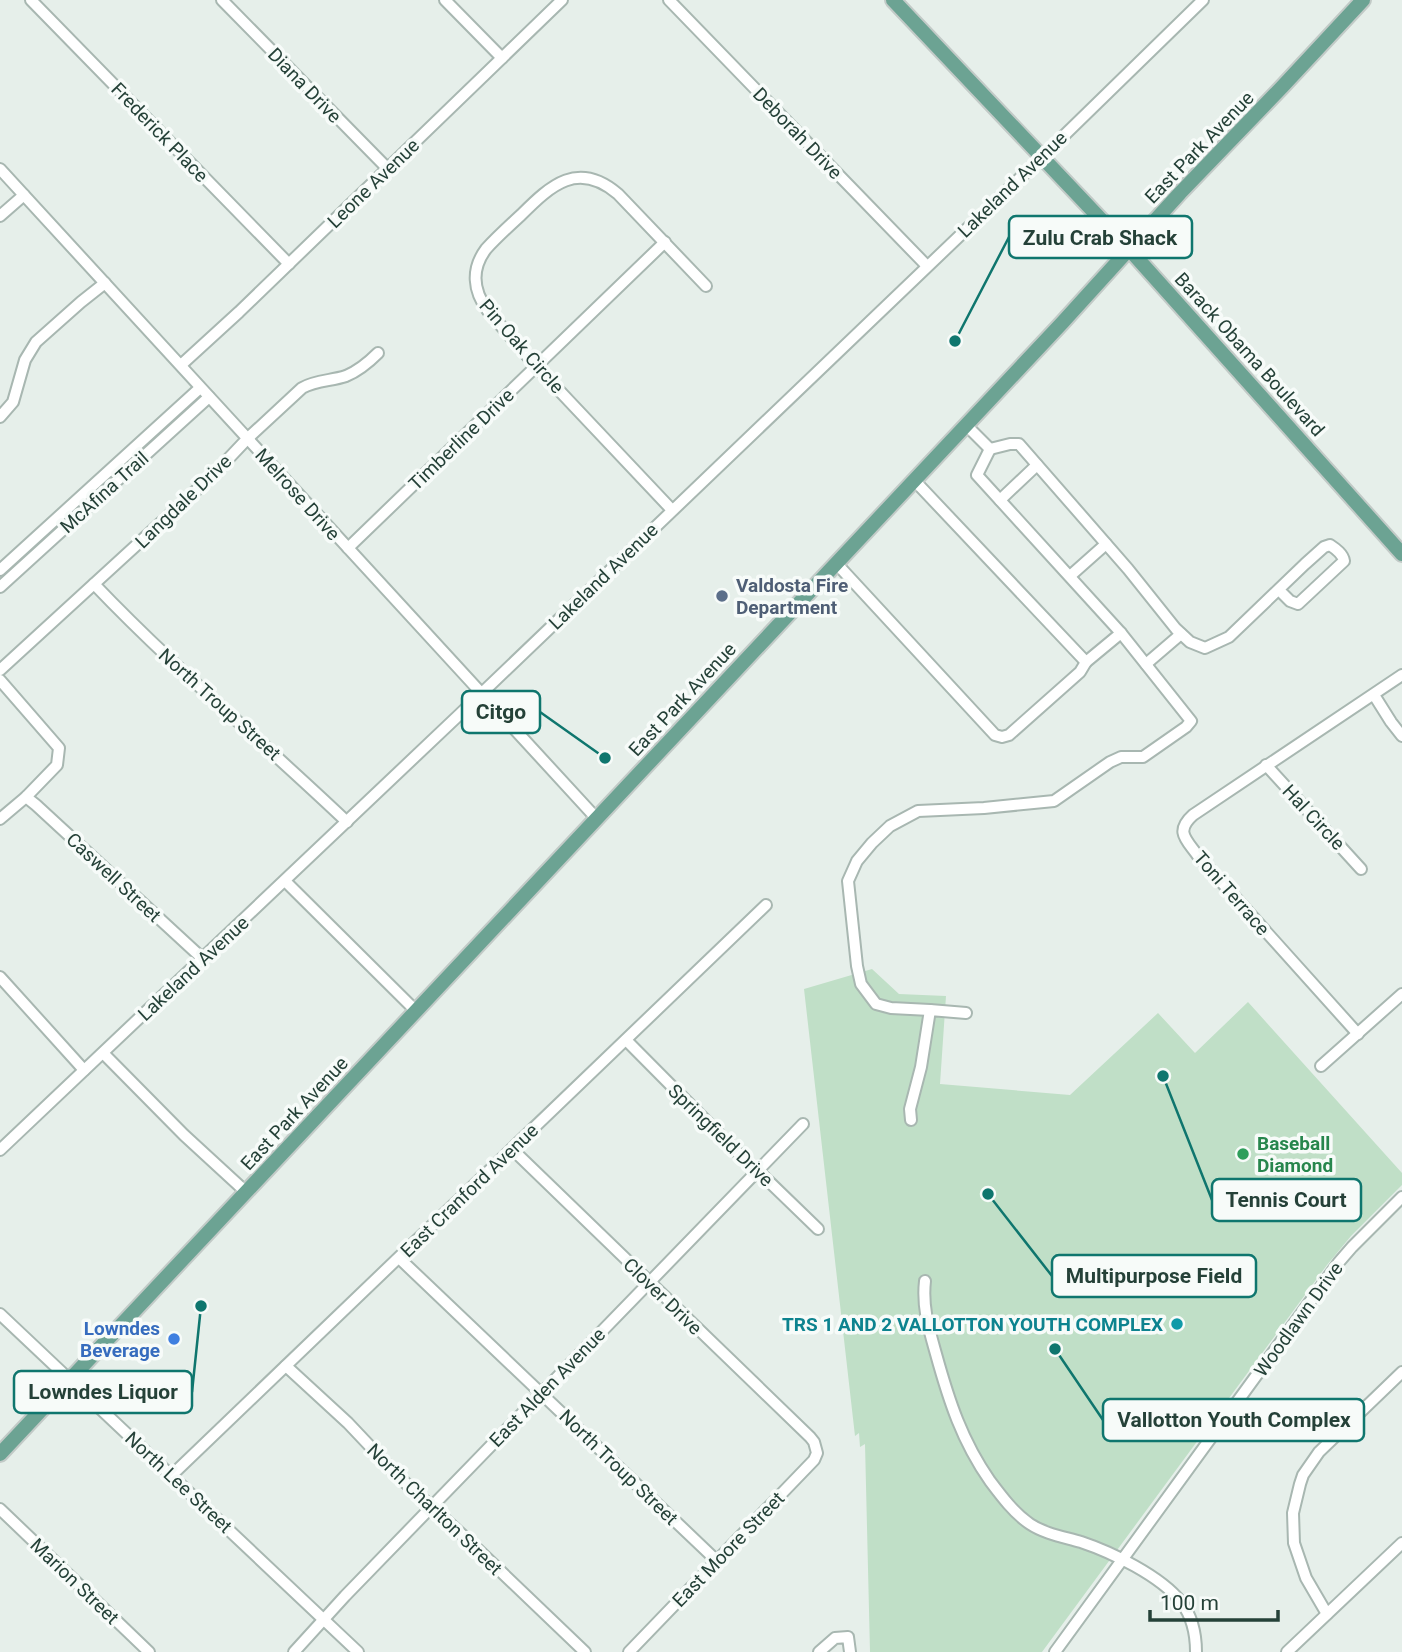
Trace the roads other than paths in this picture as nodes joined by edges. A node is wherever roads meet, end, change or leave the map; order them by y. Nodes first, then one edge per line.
1 (32, 0) edge
2 (222, 0) edge
3 (445, 0) edge
4 (562, 0) edge
5 (668, 0) edge
6 (893, 0) edge
7 (1203, 0) edge
8 (1363, 0) edge
9 (502, 58) junction
10 (1043, 156) junction
11 (0, 169) edge
12 (388, 169) junction
13 (24, 195) junction
14 (0, 216) edge
15 (665, 242) junction
16 (1129, 249) junction
17 (289, 264) junction
18 (928, 266) junction
19 (105, 283) junction
20 (706, 286) dead end
21 (378, 353) dead end
22 (181, 365) junction
23 (536, 366) junction
24 (200, 387) junction
25 (209, 397) junction
26 (0, 417) edge
27 (966, 425) junction
28 (155, 429) junction
29 (163, 438) junction
30 (248, 438) junction
31 (990, 449) junction
32 (117, 463) junction
33 (1037, 465) junction
34 (126, 472) junction
35 (914, 480) junction
36 (80, 497) junction
37 (1000, 500) junction
38 (89, 506) junction
39 (672, 510) junction
40 (43, 531) junction
41 (51, 540) junction
42 (1106, 544) junction
43 (348, 548) junction
44 (1402, 554) edge
45 (836, 563) junction
46 (3, 567) edge
47 (14, 574) junction
48 (1070, 576) junction
49 (94, 584) junction
50 (0, 587) edge
51 (1279, 590) junction
52 (1121, 634) junction
53 (1181, 634) junction
54 (1086, 662) junction
55 (1146, 664) junction
56 (0, 670) edge
57 (1402, 675) edge
58 (0, 680) edge
59 (481, 693) junction
60 (1374, 695) junction
61 (1402, 736) edge
62 (1266, 765) junction
63 (26, 797) junction
64 (0, 819) edge
65 (597, 819) junction
66 (347, 822) junction
67 (1362, 869) dead end
68 (285, 881) junction
69 (766, 905) dead end
70 (202, 958) junction
71 (0, 977) edge
72 (1402, 994) edge
73 (930, 1010) junction
74 (416, 1011) junction
75 (966, 1013) dead end
76 (1358, 1034) junction
77 (625, 1040) junction
78 (103, 1053) junction
79 (1321, 1066) dead end
80 (84, 1070) junction
81 (911, 1120) dead end
82 (803, 1124) dead end
83 (512, 1149) junction
84 (0, 1150) edge
85 (757, 1170) junction
86 (246, 1192) junction
87 (1402, 1197) edge
88 (818, 1230) dead end
89 (399, 1258) junction
90 (925, 1281) dead end
91 (649, 1282) junction
92 (0, 1314) edge
93 (286, 1366) junction
94 (1402, 1372) edge
95 (71, 1379) junction
96 (541, 1393) junction
97 (814, 1443) joint
98 (0, 1454) edge
99 (172, 1475) junction
100 (431, 1508) junction
101 (0, 1509) edge
102 (1402, 1543) edge
103 (1122, 1558) junction
104 (717, 1561) junction
105 (1327, 1614) junction
106 (324, 1620) junction
107 (149, 1652) edge
108 (294, 1652) edge
109 (358, 1652) edge
110 (585, 1652) edge
111 (629, 1652) edge
112 (819, 1652) edge
113 (850, 1652) edge
114 (1055, 1652) edge
115 (1196, 1652) edge
116 (1287, 1652) edge

1 - 17 street, Frederick Place
2 - 12 street, Diana Drive
3 - 9 street
4 - 9 street, Leone Avenue
5 - 18 street, Deborah Drive
6 - 10 main road, Barack Obama Boulevard
7 - 10 street, Lakeland Avenue
8 - 16 main road, East Park Avenue
9 - 12 street, Leone Avenue
10 - 16 main road, Barack Obama Boulevard
10 - 18 street, Lakeland Avenue
11 - 13 street, Melrose Drive
12 - 17 street, Leone Avenue
13 - 14 street
13 - 19 street, Melrose Drive
15 - 20 street, Pin Oak Circle
15 - 23 street, Timberline Drive
15 - 23 street, Pin Oak Circle
16 - 27 main road, East Park Avenue
16 - 44 main road, Barack Obama Boulevard
17 - 22 street, Leone Avenue
18 - 39 street, Lakeland Avenue
19 - 22 street, Melrose Drive
19 - 26 street
21 - 30 street, Langdale Drive
22 - 24 street, Melrose Drive
23 - 39 street, Pin Oak Circle
23 - 43 street, Timberline Drive
24 - 25 street, Melrose Drive
24 - 28 street, McAfina Trail
25 - 29 street, McAfina Trail
25 - 30 street, Melrose Drive
27 - 31 street
27 - 35 main road, East Park Avenue
28 - 29 street
28 - 32 street, McAfina Trail
29 - 34 street, McAfina Trail
30 - 43 street, Melrose Drive
30 - 49 street, Langdale Drive
31 - 33 street
31 - 37 street
32 - 34 street
32 - 36 street, McAfina Trail
33 - 37 street
33 - 42 street
34 - 38 street, McAfina Trail
35 - 45 main road, East Park Avenue
35 - 54 street
36 - 38 street
36 - 40 street, McAfina Trail
37 - 48 street
38 - 41 street, McAfina Trail
39 - 59 street, Lakeland Avenue
40 - 41 street
40 - 46 street, McAfina Trail
41 - 47 street, McAfina Trail
42 - 48 street
42 - 53 street
43 - 59 street, Melrose Drive
45 - 54 street
45 - 65 main road, East Park Avenue
46 - 47 street
47 - 50 street, McAfina Trail
48 - 52 street
49 - 56 street, Langdale Drive
49 - 66 street, North Troup Street
51 - 51 street
51 - 53 street
52 - 54 street
52 - 55 street
53 - 55 street
55 - 73 street
57 - 60 street
58 - 63 street
59 - 65 street, Melrose Drive
59 - 66 street, Lakeland Avenue
60 - 61 street
60 - 62 street
62 - 67 street, Hal Circle
62 - 76 street, Toni Terrace
63 - 64 street
63 - 70 street, Caswell Street
65 - 74 main road, East Park Avenue
66 - 68 street, Lakeland Avenue
68 - 70 street, Lakeland Avenue
68 - 74 street
69 - 77 street, East Cranford Avenue
70 - 78 street, Lakeland Avenue
71 - 80 street
72 - 76 street
73 - 75 street
73 - 81 street
74 - 86 main road, East Park Avenue
76 - 79 street
77 - 83 street, East Cranford Avenue
77 - 85 street, Springfield Drive
78 - 80 street, Lakeland Avenue
78 - 86 street
80 - 84 street, Lakeland Avenue
82 - 85 street, East Alden Avenue
83 - 89 street, East Cranford Avenue
83 - 91 street, Clover Drive
85 - 88 street, Springfield Drive
85 - 91 street, East Alden Avenue
86 - 95 main road, East Park Avenue
87 - 103 street, Woodlawn Drive
89 - 93 street, East Cranford Avenue
89 - 96 street, North Troup Street
90 - 103 street
91 - 96 street, East Alden Avenue
91 - 97 street, Clover Drive
92 - 95 street, North Lee Street
93 - 99 street, East Cranford Avenue
93 - 100 street, North Charlton Street
94 - 105 street
95 - 98 main road, East Park Avenue
95 - 99 street, North Lee Street
96 - 100 street, East Alden Avenue
96 - 104 street, North Troup Street
97 - 104 street, East Moore Street
99 - 106 street, North Lee Street
100 - 106 street, East Alden Avenue
100 - 110 street, North Charlton Street
101 - 107 street, Marion Street
102 - 105 street
103 - 114 street, Woodlawn Drive
103 - 115 street
104 - 111 street, East Moore Street
105 - 116 street
106 - 108 street, East Alden Avenue
106 - 109 street, North Lee Street
112 - 113 street

